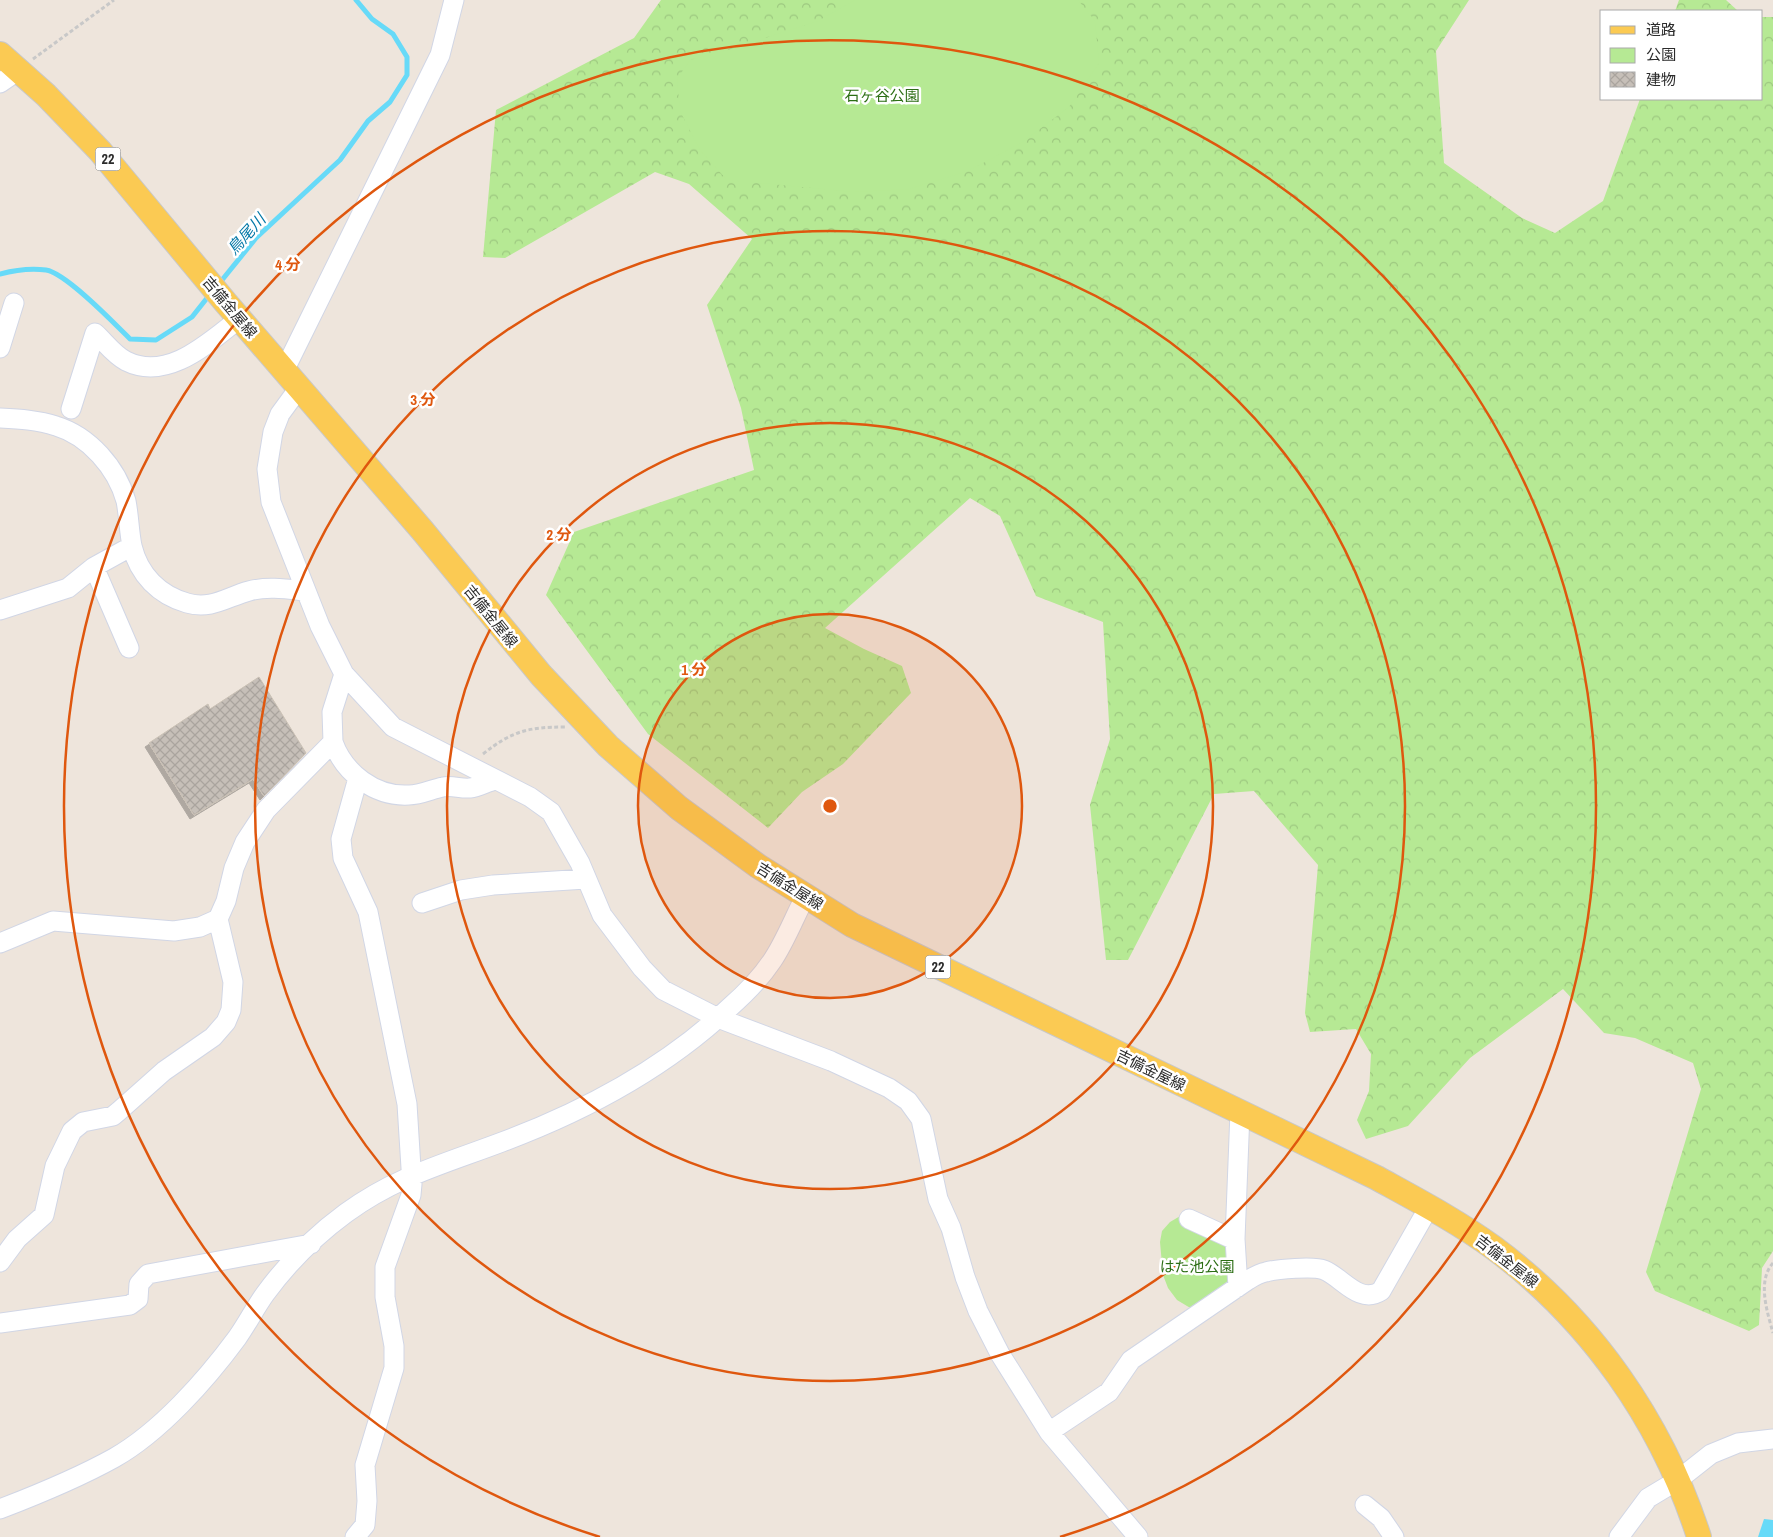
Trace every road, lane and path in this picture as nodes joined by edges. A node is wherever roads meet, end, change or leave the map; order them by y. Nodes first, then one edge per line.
1 (114, 0) edge
2 (454, 0) edge
3 (0, 54) edge
4 (9, 76) edge
5 (14, 303) dead end
6 (233, 311) junction
7 (0, 348) edge
8 (292, 380) junction
9 (71, 409) dead end
10 (0, 418) edge
11 (132, 546) junction
12 (94, 567) junction
13 (305, 592) junction
14 (0, 610) edge
15 (129, 648) dead end
16 (344, 674) junction
17 (590, 727) junction
18 (333, 742) junction
19 (469, 766) junction
20 (358, 778) junction
21 (495, 780) junction
22 (586, 879) junction
23 (805, 896) junction
24 (422, 903) dead end
25 (218, 919) junction
26 (0, 943) edge
27 (718, 1018) junction
28 (1240, 1112) junction
29 (411, 1174) junction
30 (1429, 1207) junction
31 (1189, 1219) dead end
32 (1235, 1240) junction
33 (311, 1244) junction
34 (0, 1262) edge
35 (1773, 1263) edge
36 (1238, 1287) junction
37 (0, 1323) edge
38 (1773, 1333) edge
39 (1049, 1432) junction
40 (1773, 1439) edge
41 (1678, 1480) junction
42 (1365, 1505) dead end
43 (0, 1509) edge
44 (355, 1537) edge
45 (1138, 1537) edge
46 (1394, 1537) edge
47 (1619, 1537) edge
48 (1698, 1537) edge

1 - 4 path
2 - 8 street
3 - 4 main road, 吉備金屋線 / 22
4 - 6 main road, 吉備金屋線 / 22
5 - 7 street
6 - 8 main road, 吉備金屋線 / 22
6 - 9 street
8 - 13 street
8 - 17 main road, 吉備金屋線 / 22
10 - 11 street
11 - 12 street
11 - 13 street
12 - 14 street
12 - 15 street
13 - 16 street
16 - 18 street
16 - 19 street
17 - 19 path
17 - 23 main road, 吉備金屋線 / 22
18 - 20 street
18 - 25 street
19 - 21 street
20 - 21 street
20 - 29 street
21 - 22 street
22 - 24 street
22 - 27 street
23 - 27 street
23 - 28 main road, 吉備金屋線 / 22
25 - 26 street
25 - 34 street
27 - 29 street
27 - 39 street
28 - 30 main road, 吉備金屋線 / 22
28 - 32 street
29 - 33 street
29 - 44 street
30 - 36 street
30 - 41 main road, 吉備金屋線 / 22
31 - 32 street
32 - 36 street
33 - 37 street
33 - 43 street
35 - 38 path
36 - 39 street
39 - 45 street
40 - 41 street
41 - 47 street
41 - 48 main road, 吉備金屋線 / 22
42 - 46 street

